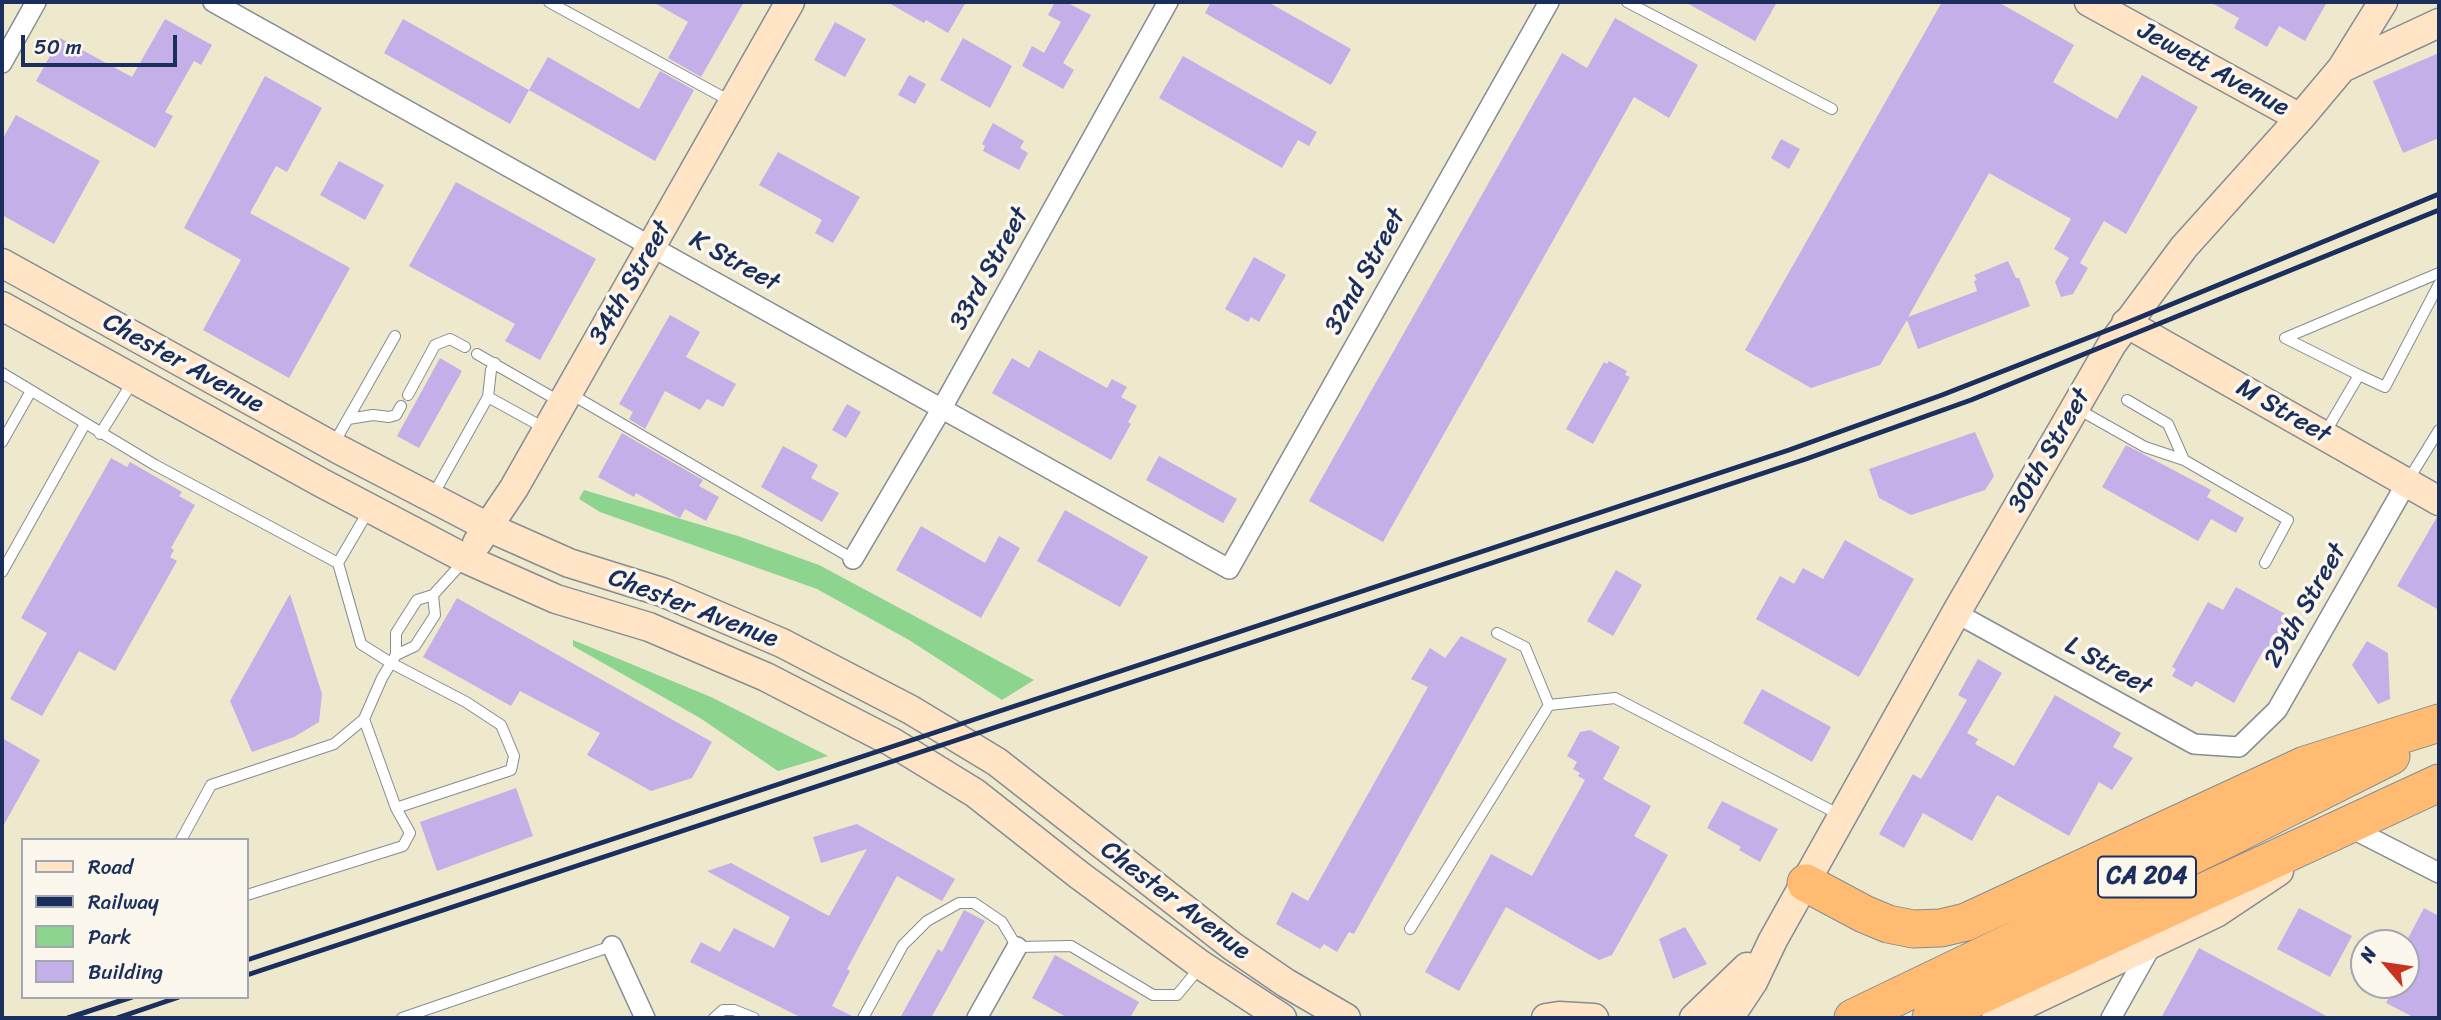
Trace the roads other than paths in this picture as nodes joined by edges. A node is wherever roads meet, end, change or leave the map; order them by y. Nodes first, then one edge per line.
1 (36, 2) edge
2 (213, 2) edge
3 (549, 2) edge
4 (790, 2) edge
5 (1168, 2) edge
6 (1549, 2) edge
7 (1627, 2) edge
8 (2383, 2) edge
9 (2106, 6) edge
10 (2439, 23) edge
11 (2, 63) edge
12 (2342, 68) junction
13 (733, 103) junction
14 (1832, 109) dead end
15 (2300, 118) junction
16 (652, 247) junction
17 (2, 263) edge
18 (2439, 273) edge
19 (2439, 285) edge
20 (2, 306) edge
21 (2126, 323) junction
22 (396, 336) dead end
23 (466, 347) dead end
24 (477, 354) dead end
25 (495, 363) junction
26 (2, 373) edge
27 (2359, 375) junction
28 (134, 380) junction
29 (31, 391) junction
30 (408, 395) dead end
31 (488, 397) junction
32 (566, 397) junction
33 (2127, 400) dead end
34 (401, 406) dead end
35 (2076, 407) junction
36 (942, 408) junction
37 (348, 419) junction
38 (85, 424) junction
39 (547, 430) junction
40 (2439, 430) edge
41 (100, 434) junction
42 (2324, 435) junction
43 (2, 442) edge
44 (333, 446) junction
45 (2184, 460) junction
46 (2407, 482) junction
47 (431, 498) junction
48 (2439, 501) edge
49 (370, 509) junction
50 (488, 527) junction
51 (466, 559) junction
52 (853, 559) joint
53 (338, 563) junction
54 (2265, 563) dead end
55 (1229, 569) joint
56 (2, 572) edge
57 (433, 595) junction
58 (1956, 613) junction
59 (1497, 633) dead end
60 (394, 659) junction
61 (1549, 705) junction
62 (364, 719) junction
63 (2439, 723) edge
64 (2439, 732) edge
65 (2239, 747) joint
66 (2439, 783) edge
67 (396, 808) junction
68 (1843, 817) junction
69 (2347, 826) junction
70 (182, 838) edge
71 (2439, 873) edge
72 (1806, 883) junction
73 (248, 895) edge
74 (1410, 929) dead end
75 (1773, 940) junction
76 (2154, 942) junction
77 (612, 946) joint
78 (1017, 947) junction
79 (1201, 965) junction
80 (1269, 1015) edge
81 (402, 1018) edge
82 (645, 1018) edge
83 (714, 1018) edge
84 (754, 1018) edge
85 (863, 1018) edge
86 (977, 1018) edge
87 (1346, 1018) edge
88 (1546, 1018) edge
89 (1594, 1018) edge
90 (1694, 1018) edge
91 (1729, 1018) edge
92 (1853, 1018) edge
93 (1931, 1018) edge
94 (1997, 1018) edge
95 (2111, 1018) edge

1 - 11 street
2 - 16 street, K Street
3 - 13 lane
4 - 13 main road, 34th Street
5 - 36 street, 33rd Street
6 - 55 street, 32nd Street
7 - 14 lane
8 - 12 main road, 30th Street
9 - 15 main road, Jewett Avenue
10 - 12 main road
12 - 15 main road, 30th Street
13 - 16 main road, 34th Street
15 - 21 main road, 30th Street
16 - 32 main road, 34th Street
16 - 36 street, K Street
17 - 44 main road, Chester Avenue
18 - 27 lane
19 - 27 lane
20 - 28 main road, Chester Avenue
21 - 35 main road, 30th Street
21 - 42 main road, M Street
22 - 37 lane
23 - 30 lane
24 - 25 lane
25 - 31 lane
25 - 32 lane
26 - 29 lane
27 - 42 lane
28 - 41 lane
28 - 49 main road, Chester Avenue
29 - 38 lane
29 - 43 lane
31 - 39 lane
31 - 47 lane
32 - 39 main road, 34th Street
32 - 52 lane
33 - 45 lane
34 - 37 lane
35 - 45 lane
35 - 58 main road, 30th Street
36 - 52 street, 33rd Street
36 - 55 street, K Street
37 - 44 lane
38 - 41 lane
38 - 56 lane
39 - 50 main road, 34th Street
40 - 46 lane
41 - 53 lane
42 - 46 main road, M Street
44 - 47 main road, Chester Avenue
45 - 54 lane
46 - 48 main road, M Street
46 - 65 street, 29th Street
47 - 50 main road, Chester Avenue
49 - 51 main road, Chester Avenue
49 - 53 lane
50 - 51 main road, 34th Street
50 - 87 main road, Chester Avenue
51 - 57 lane
51 - 79 main road, Chester Avenue
53 - 60 lane
57 - 60 lane
57 - 60 lane
58 - 65 street, L Street
58 - 68 main road, 30th Street
59 - 61 lane
60 - 62 lane
60 - 67 lane
61 - 68 lane
61 - 74 lane
62 - 67 lane
62 - 70 lane
63 - 72 highway
64 - 92 highway, CA 204
66 - 69 highway, CA 204
67 - 73 lane
68 - 72 main road, 30th Street
69 - 71 street
69 - 76 main road
69 - 93 highway, CA 204
72 - 75 main road, 30th Street
75 - 90 main road, 30th Street
75 - 91 main road, 30th Street
76 - 94 main road
76 - 95 street
77 - 81 lane
77 - 82 street
78 - 79 lane
78 - 85 lane
78 - 86 street
79 - 80 main road, Chester Avenue
83 - 84 lane
88 - 89 main road

